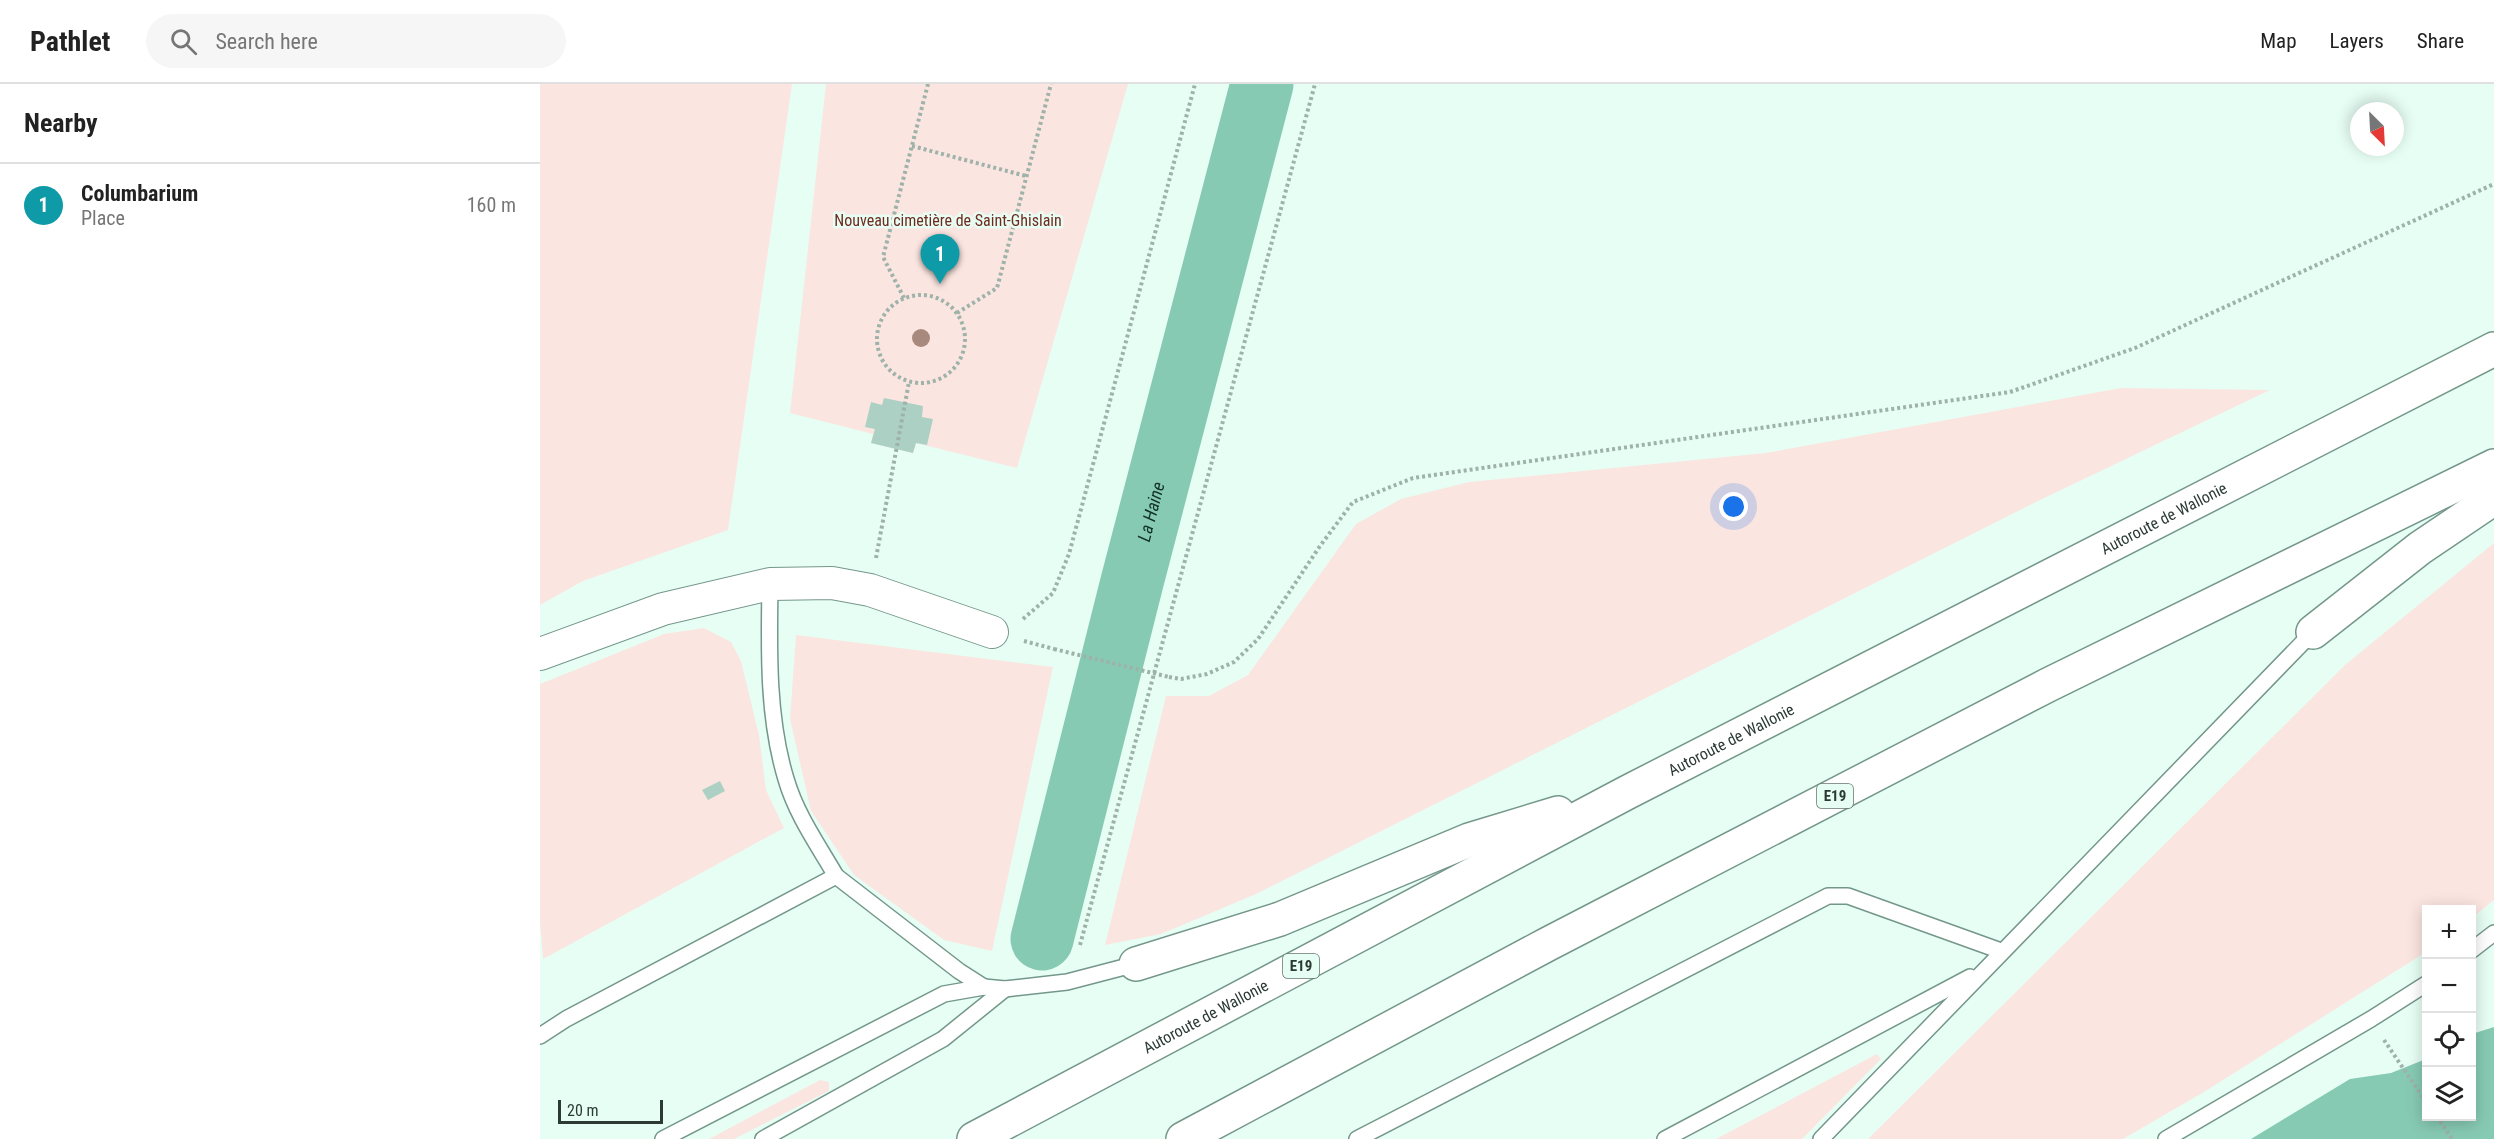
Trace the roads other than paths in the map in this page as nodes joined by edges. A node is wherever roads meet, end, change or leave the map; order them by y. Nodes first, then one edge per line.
1 (2494, 349) edge
2 (2494, 466) edge
3 (2494, 498) edge
4 (770, 584) junction
5 (992, 632) road end
6 (2313, 632) joint
7 (540, 654) edge
8 (1628, 792) junction
9 (836, 876) junction
10 (2494, 933) edge
11 (2476, 947) edge
12 (2001, 951) junction
13 (1136, 964) joint
14 (1982, 971) junction
15 (984, 987) junction
16 (2422, 987) edge
17 (1005, 989) junction
18 (540, 1036) edge
19 (663, 1139) edge
20 (763, 1139) edge
21 (974, 1139) edge
22 (1183, 1139) edge
23 (1357, 1139) edge
24 (1665, 1139) edge
25 (1821, 1139) edge
26 (2166, 1139) edge

1 - 8 highway, Autoroute de Wallonie / E19
2 - 22 highway, E19
3 - 6 highway
4 - 5 street
4 - 7 street
4 - 9 lane
6 - 12 lane
8 - 13 highway
8 - 21 highway, Autoroute de Wallonie / E19
9 - 15 lane
9 - 18 lane
10 - 11 lane
12 - 14 lane
12 - 23 lane
13 - 17 lane
14 - 24 lane
14 - 25 lane
15 - 17 lane
15 - 19 lane
16 - 26 lane
17 - 20 lane

